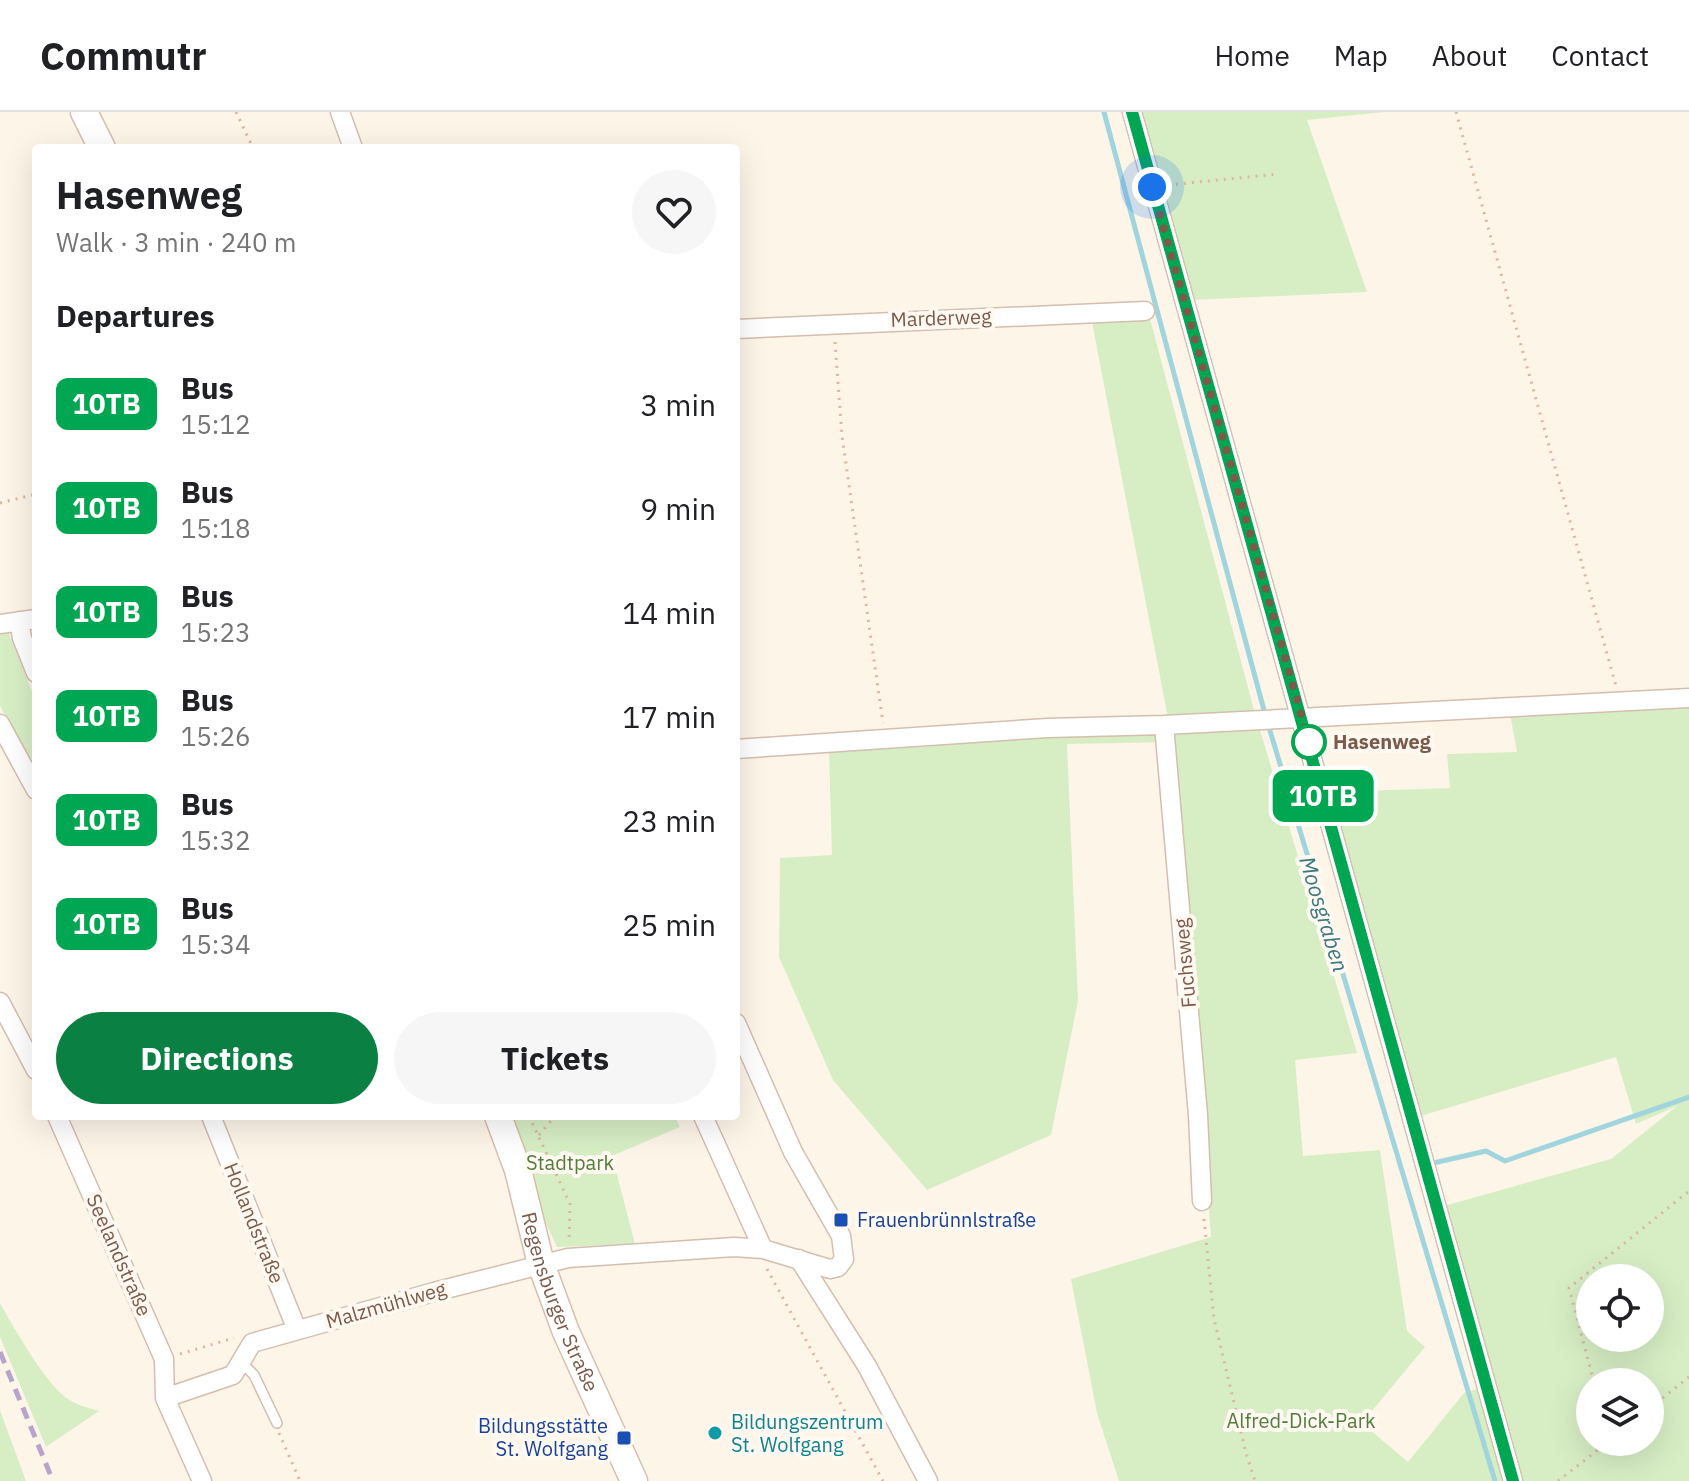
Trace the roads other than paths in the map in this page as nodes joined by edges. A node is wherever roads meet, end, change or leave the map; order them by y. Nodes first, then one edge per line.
1 (84, 112) edge
2 (340, 112) edge
3 (1132, 112) edge
4 (100, 144) edge
5 (352, 144) edge
6 (1145, 311) dead end
7 (740, 329) edge
8 (28, 620) edge
9 (0, 624) edge
10 (32, 663) edge
11 (1689, 698) edge
12 (1301, 716) junction
13 (0, 724) edge
14 (1164, 725) junction
15 (740, 749) edge
16 (32, 783) edge
17 (0, 1002) edge
18 (740, 1032) edge
19 (32, 1059) edge
20 (59, 1120) edge
21 (213, 1120) edge
22 (499, 1120) edge
23 (705, 1120) edge
24 (1202, 1201) road end
25 (763, 1256) junction
26 (799, 1259) junction
27 (541, 1264) junction
28 (297, 1330) junction
29 (242, 1363) junction
30 (165, 1398) junction
31 (277, 1423) road end
32 (202, 1481) edge
33 (634, 1481) edge
34 (928, 1481) edge
35 (1513, 1481) edge

1 - 4 street
2 - 5 street
3 - 12 street
6 - 7 street, Marderweg
8 - 9 street
8 - 10 street
11 - 12 street
12 - 14 street
12 - 35 street
13 - 16 street
14 - 15 street
14 - 24 street, Fuchsweg
17 - 19 street
18 - 26 street
20 - 30 street, Seelandstraße
21 - 28 street, Hollandstraße
22 - 27 street, Regensburger Straße
23 - 25 street
25 - 26 street
25 - 27 street
26 - 34 street
27 - 28 street, Malzmühlweg
27 - 33 street, Regensburger Straße
28 - 29 street, Malzmühlweg
29 - 30 street, Malzmühlweg
29 - 31 lane
30 - 32 street

